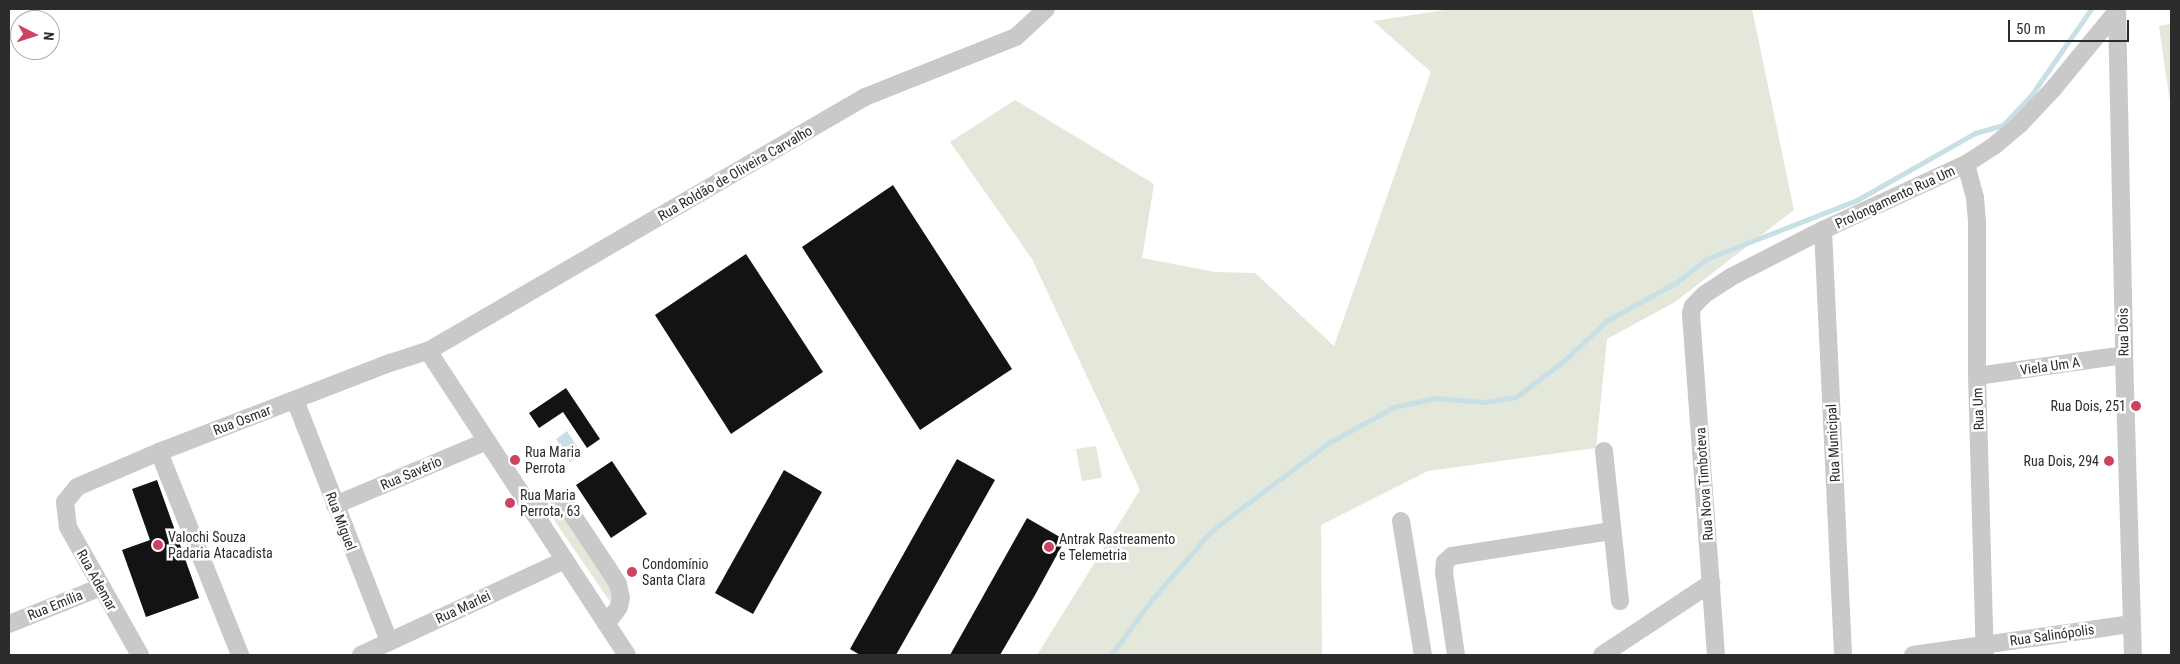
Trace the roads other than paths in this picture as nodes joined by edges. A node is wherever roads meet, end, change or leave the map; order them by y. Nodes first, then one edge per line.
1 (1046, 9) edge
2 (2117, 10) edge
3 (1966, 164) junction
4 (1823, 230) junction
5 (1691, 313) joint
6 (428, 351) junction
7 (2124, 355) junction
8 (1977, 376) junction
9 (295, 400) junction
10 (487, 441) junction
11 (1604, 451) dead end
12 (159, 452) junction
13 (65, 502) joint
14 (335, 505) junction
15 (529, 505) junction
16 (1402, 521) dead end
17 (1612, 531) junction
18 (565, 560) junction
19 (1711, 583) junction
20 (101, 587) junction
21 (1620, 601) dead end
22 (9, 624) edge
23 (606, 624) junction
24 (2132, 624) junction
25 (389, 641) junction
26 (1984, 650) edge
27 (140, 655) edge
28 (240, 655) edge
29 (361, 655) edge
30 (627, 655) edge
31 (1423, 655) edge
32 (1456, 655) edge
33 (1602, 655) edge
34 (1716, 655) edge
35 (1843, 655) edge
36 (1913, 655) edge
37 (2133, 655) edge

1 - 6 street, Rua Roldão de Oliveira Carvalho
2 - 3 street, Prolongamento Rua Um
2 - 7 street, Rua Dois
3 - 4 street, Prolongamento Rua Um
3 - 8 street, Rua Um
4 - 5 street, Prolongamento Rua Um
4 - 35 street, Rua Municipal
5 - 19 street, Rua Nova Timboteva
6 - 9 street, Rua Osmar
6 - 10 street
7 - 8 street, Viela Um A
7 - 24 street, Rua Dois
8 - 26 street, Rua Um
9 - 12 street, Rua Osmar
9 - 14 street, Rua Miguel
10 - 14 street, Rua Savério
10 - 15 street
11 - 17 street
12 - 13 street, Rua Osmar
12 - 28 street
13 - 20 street, Rua Ademar
14 - 25 street, Rua Miguel
15 - 18 street
15 - 23 street
16 - 31 street
17 - 21 street
17 - 32 street
18 - 23 street
18 - 25 street, Rua Marlei
19 - 33 street
19 - 34 street, Rua Nova Timboteva
20 - 22 street, Rua Emília
20 - 27 street, Rua Ademar
23 - 30 street
24 - 26 street, Rua Salinópolis
24 - 37 street, Rua Dois
25 - 29 street, Rua Marlei
26 - 36 street, Rua Salinópolis

